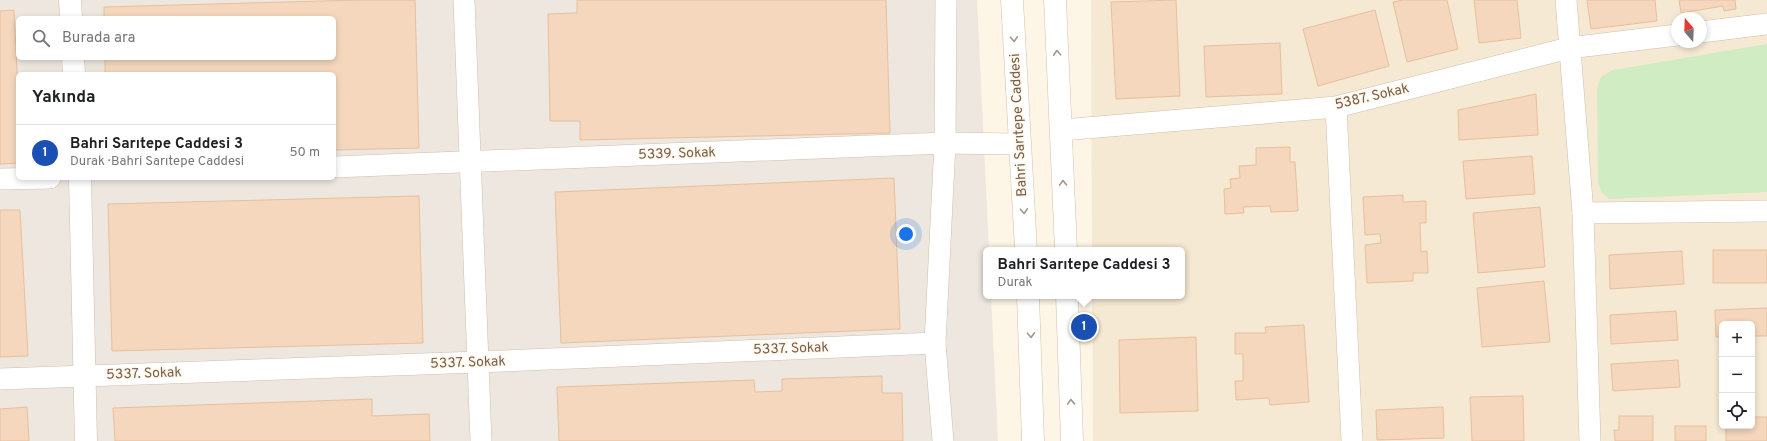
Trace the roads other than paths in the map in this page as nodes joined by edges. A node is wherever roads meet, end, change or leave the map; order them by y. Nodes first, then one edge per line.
1 (70, 0) edge
2 (464, 0) edge
3 (946, 0) edge
4 (1012, 0) edge
5 (1055, 0) edge
6 (1566, 0) edge
7 (71, 16) edge
8 (1767, 24) edge
9 (1707, 31) edge
10 (1671, 36) edge
11 (1569, 48) junction
12 (73, 60) edge
13 (74, 72) edge
14 (1336, 107) junction
15 (1062, 130) junction
16 (945, 144) junction
17 (1020, 144) junction
18 (470, 162) junction
19 (336, 167) edge
20 (0, 179) edge
21 (16, 179) edge
22 (80, 180) edge
23 (1767, 211) edge
24 (1583, 213) junction
25 (1026, 247) edge
26 (1066, 247) edge
27 (1028, 299) edge
28 (1067, 299) edge
29 (935, 343) junction
30 (478, 362) junction
31 (84, 376) junction
32 (0, 379) edge
33 (86, 441) edge
34 (481, 441) edge
35 (943, 441) edge
36 (1033, 441) edge
37 (1072, 441) edge
38 (1352, 441) edge
39 (1590, 441) edge

1 - 7 main road
2 - 18 street
3 - 16 street
4 -> 17 main road, Bahri Sarıtepe Caddesi
15 -> 5 main road
6 - 11 street
8 - 9 street
10 - 11 street, 5387. Sokak
11 - 14 street, 5387. Sokak
11 - 24 street
12 - 13 main road
14 - 15 street, 5387. Sokak
14 - 38 street
26 -> 15 main road
16 - 17 street, 5339. Sokak
16 - 18 street, 5339. Sokak
16 - 29 street
17 -> 25 main road, Bahri Sarıtepe Caddesi
18 - 19 street, 5339. Sokak
18 - 30 street
20 - 21 street
22 - 31 main road
23 - 24 street
24 - 39 street
27 -> 36 main road
37 -> 28 main road
29 - 30 street, 5337. Sokak
29 - 35 street
30 - 31 street, 5337. Sokak
30 - 34 street
31 - 32 street, 5337. Sokak
31 - 33 main road

